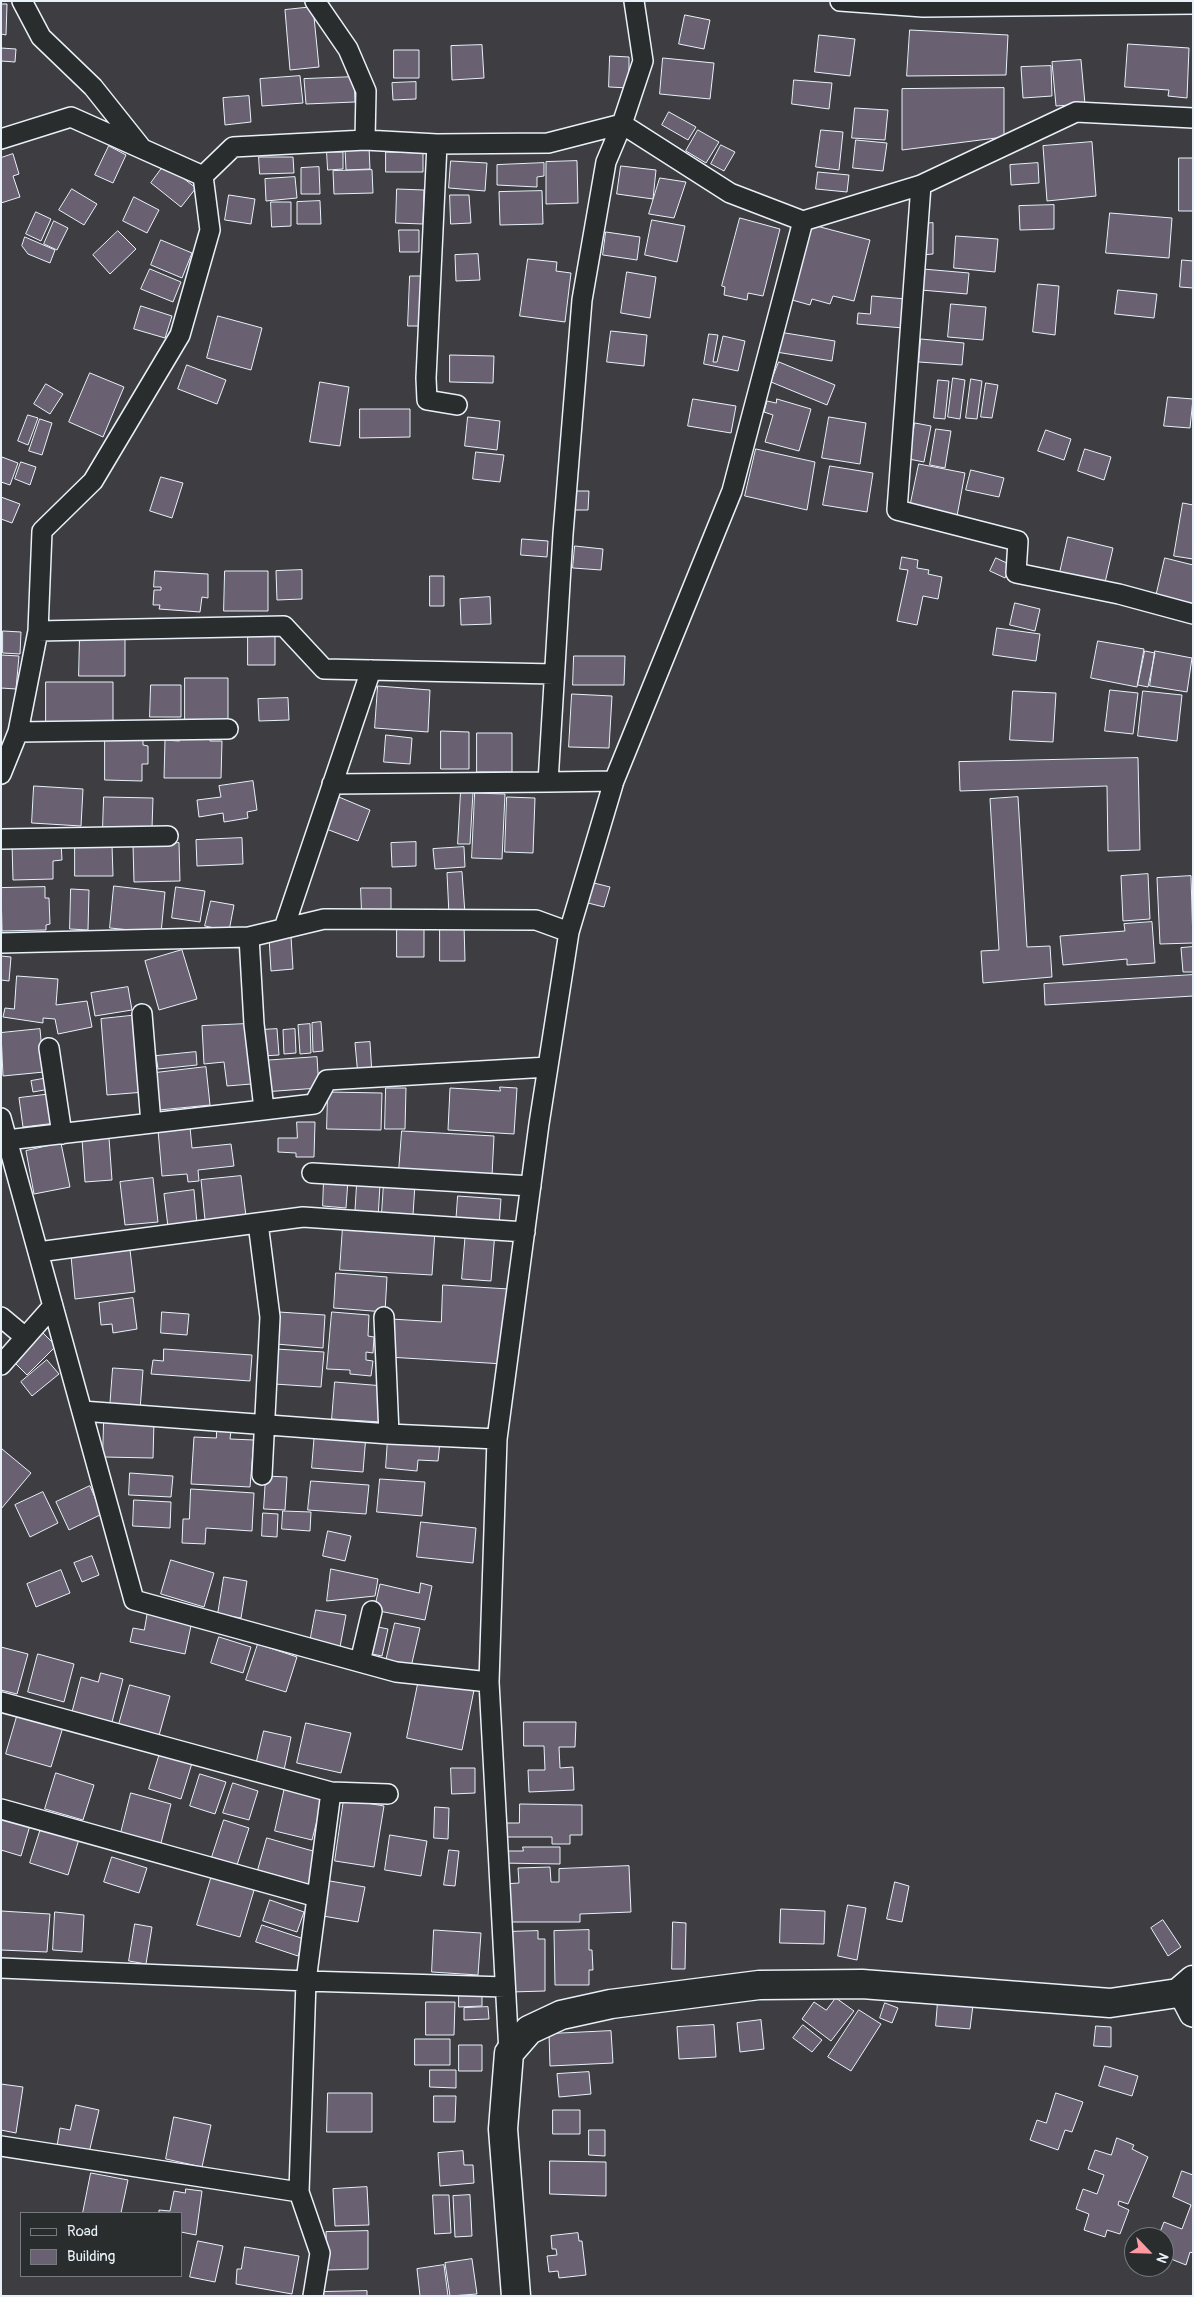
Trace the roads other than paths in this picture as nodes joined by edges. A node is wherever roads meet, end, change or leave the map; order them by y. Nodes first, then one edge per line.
1 (22, 1) edge
2 (315, 1) edge
3 (634, 1) edge
4 (840, 1) edge
5 (1193, 4) edge
6 (1193, 118) edge
7 (622, 124) junction
8 (1, 139) edge
9 (365, 140) junction
10 (438, 144) junction
11 (143, 149) junction
12 (203, 176) junction
13 (921, 185) junction
14 (803, 221) junction
15 (457, 404) dead end
16 (1193, 614) edge
17 (38, 631) junction
18 (371, 670) junction
19 (554, 674) junction
20 (228, 729) dead end
21 (18, 732) junction
22 (1, 774) edge
23 (614, 781) junction
24 (548, 782) junction
25 (332, 784) junction
26 (168, 836) dead end
27 (1, 839) edge
28 (284, 928) junction
29 (569, 932) junction
30 (249, 937) junction
31 (1, 943) edge
32 (142, 1014) dead end
33 (48, 1048) dead end
34 (548, 1067) junction
35 (264, 1109) junction
36 (1, 1118) edge
37 (152, 1123) junction
38 (62, 1134) junction
39 (7, 1140) junction
40 (312, 1173) dead end
41 (531, 1186) junction
42 (258, 1223) junction
43 (525, 1232) junction
44 (38, 1252) junction
45 (53, 1306) junction
46 (1, 1317) edge
47 (384, 1317) dead end
48 (25, 1337) junction
49 (1, 1365) edge
50 (82, 1411) junction
51 (265, 1424) junction
52 (388, 1434) junction
53 (497, 1439) junction
54 (262, 1475) dead end
55 (372, 1610) dead end
56 (360, 1662) junction
57 (489, 1682) junction
58 (1, 1702) edge
59 (331, 1792) junction
60 (388, 1794) dead end
61 (1, 1809) edge
62 (317, 1897) junction
63 (1, 1968) edge
64 (306, 1981) junction
65 (505, 1987) junction
66 (1185, 1987) edge
67 (1193, 2017) edge
68 (509, 2053) junction
69 (1, 2146) edge
70 (299, 2192) junction
71 (313, 2296) edge
72 (516, 2296) edge

1 - 11 street
2 - 9 street
3 - 7 street
4 - 5 street
6 - 13 street
7 - 10 street
7 - 14 street
7 - 19 street
8 - 11 street
9 - 10 street
9 - 12 street
10 - 15 street
11 - 12 street
12 - 17 street
13 - 14 street
13 - 16 street
14 - 23 street
17 - 18 street
17 - 21 street
18 - 19 street
18 - 25 street
19 - 24 street
20 - 21 street
21 - 22 street
23 - 24 street
23 - 29 street
24 - 25 street
25 - 28 street
26 - 27 street
28 - 29 street
28 - 30 street
29 - 34 street
30 - 31 street
30 - 35 street
32 - 37 street
33 - 38 street
34 - 35 street
34 - 41 street
35 - 37 street
36 - 39 street
37 - 38 street
38 - 39 street
39 - 44 street
40 - 41 street
41 - 43 street
42 - 43 street
42 - 44 street
42 - 51 street
43 - 53 street
44 - 45 street
45 - 48 street
45 - 50 street
46 - 48 street
47 - 52 street
48 - 49 street
50 - 51 street
50 - 56 street
51 - 52 street
51 - 54 street
52 - 53 street
53 - 57 street
55 - 56 street
56 - 57 street
57 - 65 street
58 - 59 street
59 - 60 street
59 - 62 street
61 - 62 street
62 - 64 street
63 - 64 street
64 - 65 street
64 - 70 street
65 - 68 street
66 - 67 street
66 - 68 main road
68 - 72 main road
69 - 70 street
70 - 71 street

